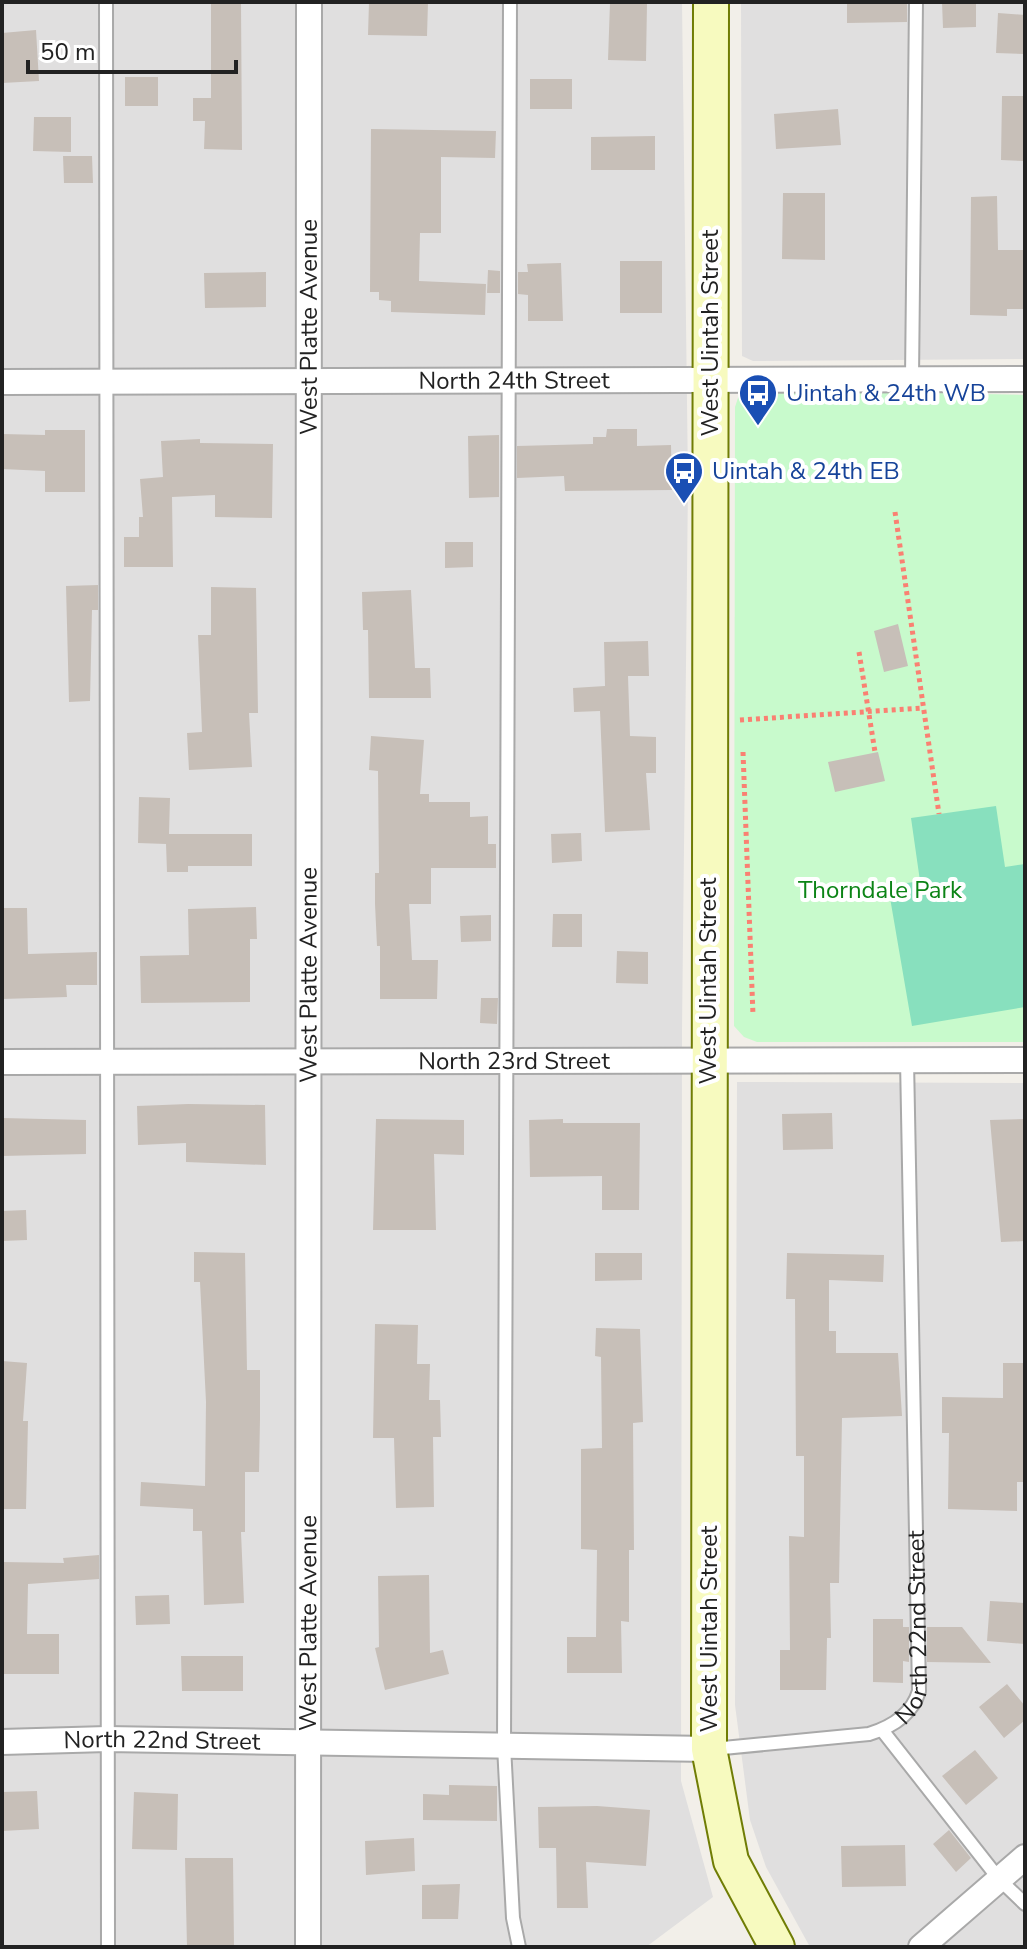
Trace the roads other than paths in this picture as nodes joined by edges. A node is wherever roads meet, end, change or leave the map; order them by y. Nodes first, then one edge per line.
1 (106, 2) edge
2 (309, 2) edge
3 (510, 2) edge
4 (711, 2) edge
5 (916, 2) edge
6 (710, 377) junction
7 (912, 378) junction
8 (1025, 379) edge
9 (510, 380) junction
10 (2, 382) edge
11 (104, 382) junction
12 (307, 383) junction
13 (308, 1059) junction
14 (506, 1060) junction
15 (907, 1060) junction
16 (1025, 1060) edge
17 (109, 1061) junction
18 (2, 1062) edge
19 (708, 1062) junction
20 (882, 1730) junction
21 (107, 1739) junction
22 (2, 1742) edge
23 (307, 1742) junction
24 (504, 1746) junction
25 (709, 1749) junction
26 (1025, 1857) edge
27 (999, 1879) junction
28 (1025, 1904) edge
29 (108, 1947) edge
30 (308, 1947) edge
31 (519, 1947) edge
32 (777, 1947) edge
33 (921, 1947) edge

1 - 11 lane
2 - 12 street, West Platte Avenue
3 - 9 lane
4 - 6 main road, West Uintah Street
5 - 7 lane
6 - 7 street, North 24th Street
6 - 9 street, North 24th Street
6 - 19 main road, West Uintah Street
7 - 8 street, North 24th Street
9 - 12 street, North 24th Street
9 - 14 lane
10 - 11 street, North 24th Street
11 - 12 street, North 24th Street
11 - 17 lane
12 - 13 street, West Platte Avenue
13 - 14 street, North 23rd Street
13 - 17 street, North 23rd Street
13 - 23 street, West Platte Avenue
14 - 19 street, North 23rd Street
14 - 24 lane
15 - 16 street, North 23rd Street
15 - 19 street, North 23rd Street
15 - 20 lane, North 22nd Street
17 - 18 street, North 23rd Street
17 - 21 lane
19 - 25 main road, West Uintah Street
20 - 25 lane, North 22nd Street
20 - 27 lane
21 - 22 street, North 22nd Street
21 - 23 street, North 22nd Street
21 - 29 lane
23 - 24 street, North 22nd Street
23 - 30 street, West Platte Avenue
24 - 25 street, North 22nd Street
24 - 31 lane
25 - 32 main road, West Uintah Street
26 - 27 street
27 - 28 lane
27 - 33 street

